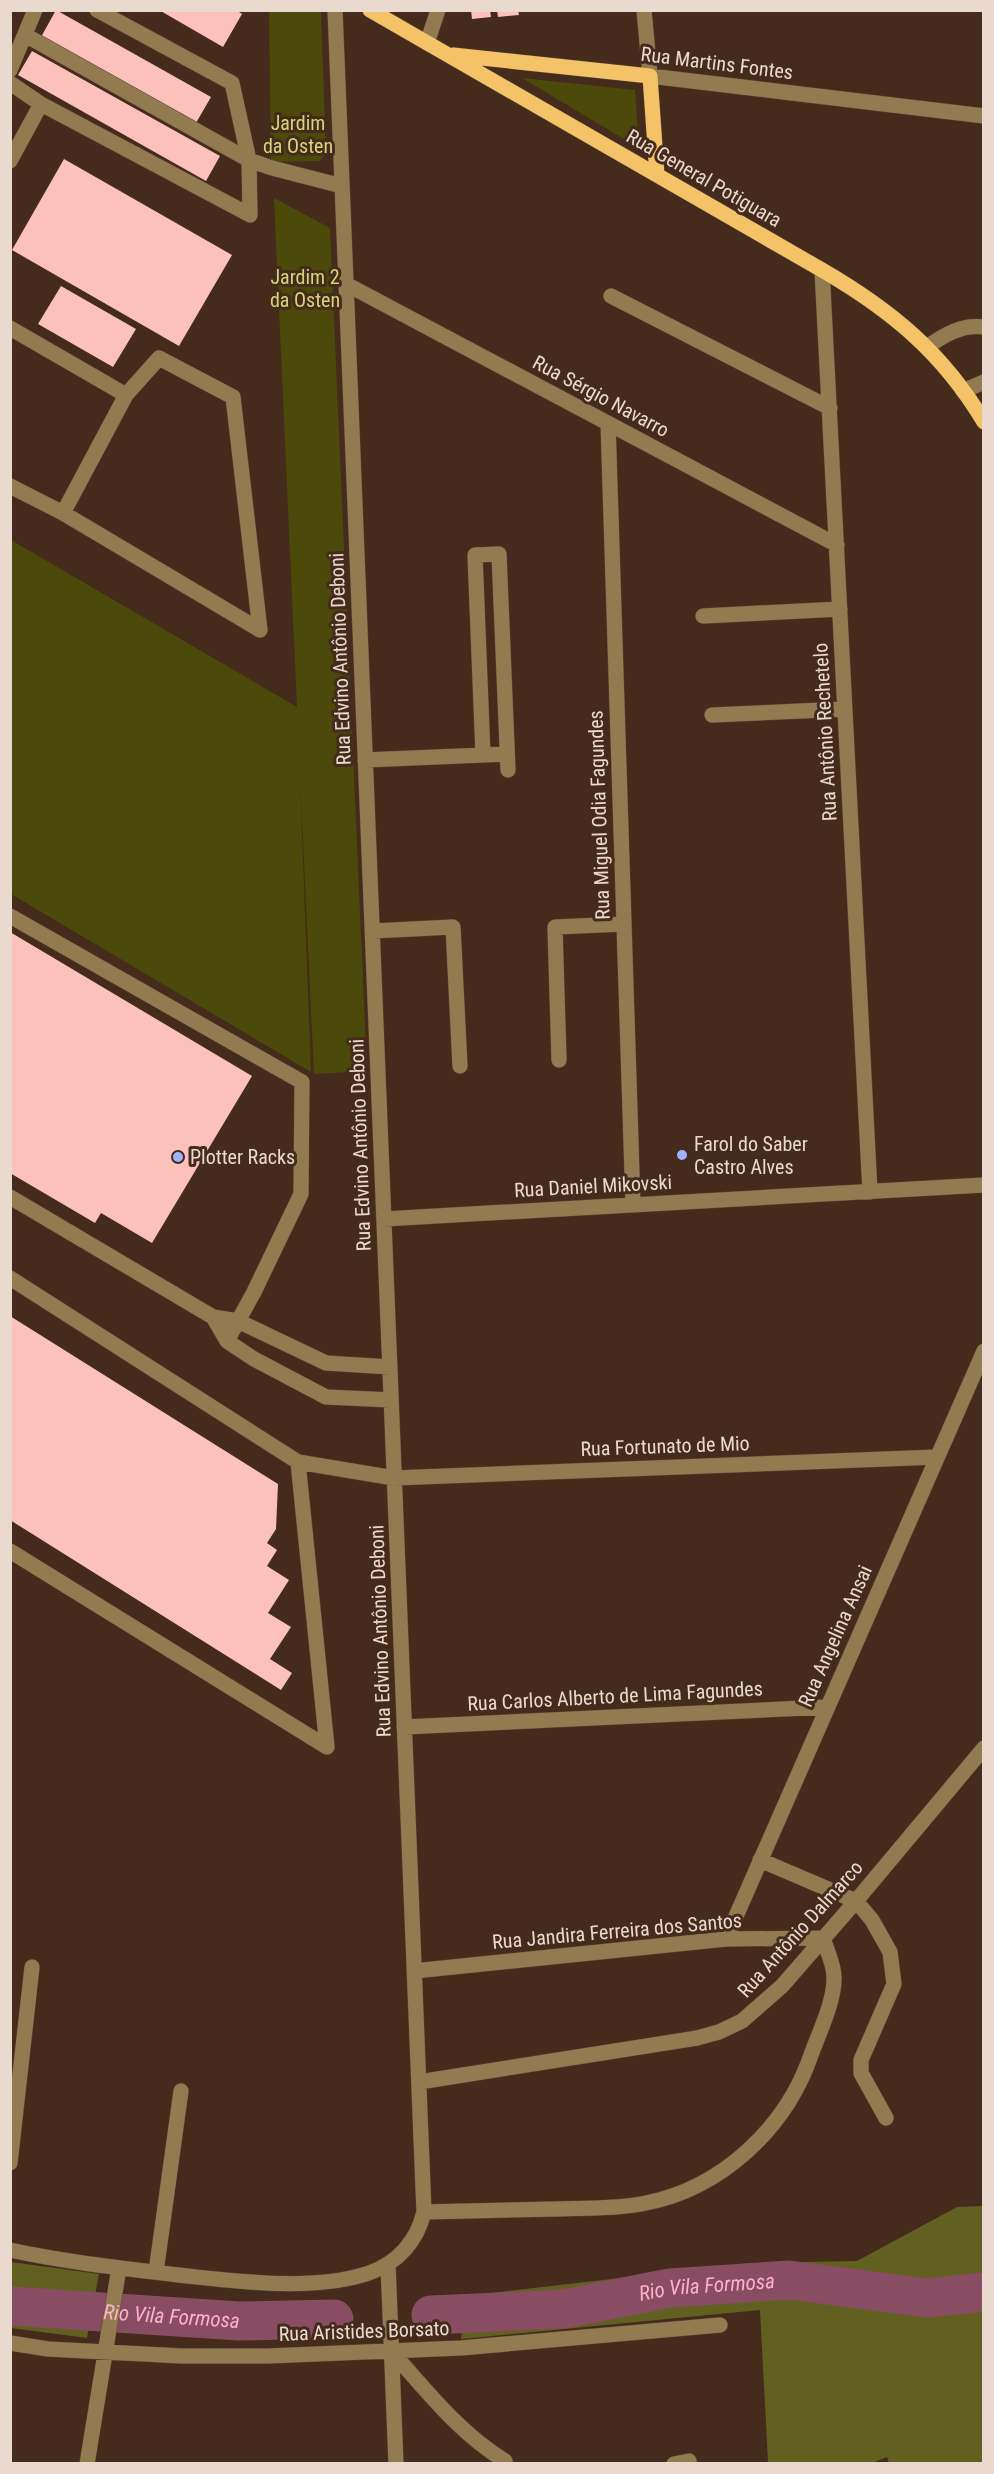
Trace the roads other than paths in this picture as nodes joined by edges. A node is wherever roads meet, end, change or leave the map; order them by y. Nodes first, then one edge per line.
1 (35, 10) edge
2 (97, 10) edge
3 (335, 10) edge
4 (370, 10) edge
5 (438, 10) edge
6 (644, 10) edge
7 (25, 35) junction
8 (427, 43) junction
9 (446, 54) junction
10 (10, 70) edge
11 (650, 76) junction
12 (10, 83) edge
13 (40, 104) junction
14 (984, 116) edge
15 (249, 160) junction
16 (10, 161) edge
17 (657, 175) junction
18 (342, 186) junction
19 (822, 270) junction
20 (346, 285) junction
21 (611, 296) dead end
22 (984, 327) edge
23 (10, 328) edge
24 (927, 347) junction
25 (984, 382) edge
26 (963, 391) junction
27 (126, 395) junction
28 (830, 408) junction
29 (608, 423) junction
30 (984, 423) edge
31 (10, 486) edge
32 (63, 513) junction
33 (837, 545) junction
34 (840, 609) junction
35 (703, 616) dead end
36 (845, 709) junction
37 (712, 715) dead end
38 (507, 754) junction
39 (483, 755) junction
40 (365, 759) junction
41 (508, 770) dead end
42 (10, 916) edge
43 (624, 924) junction
44 (372, 931) junction
45 (559, 1060) dead end
46 (460, 1066) dead end
47 (984, 1185) edge
48 (870, 1191) junction
49 (10, 1197) edge
50 (633, 1205) junction
51 (384, 1218) junction
52 (10, 1278) edge
53 (213, 1317) junction
54 (238, 1321) junction
55 (227, 1341) junction
56 (984, 1351) edge
57 (390, 1367) junction
58 (391, 1400) junction
59 (937, 1456) junction
60 (298, 1462) junction
61 (394, 1478) junction
62 (10, 1551) edge
63 (828, 1707) junction
64 (404, 1727) junction
65 (984, 1748) edge
66 (760, 1860) junction
67 (856, 1901) junction
68 (823, 1938) junction
69 (726, 1939) junction
70 (32, 1967) dead end
71 (414, 1971) junction
72 (419, 2082) junction
73 (180, 2091) dead end
74 (886, 2118) dead end
75 (10, 2163) edge
76 (424, 2212) junction
77 (10, 2250) edge
78 (388, 2264) junction
79 (119, 2268) junction
80 (156, 2272) junction
81 (720, 2325) dead end
82 (10, 2343) edge
83 (106, 2347) junction
84 (391, 2351) junction
85 (505, 2461) dead end
86 (87, 2463) edge
87 (396, 2463) edge

1 - 7 street
2 - 15 street
3 - 18 street, Rua Edvino Antônio Deboni
4 - 8 main road, Rua General Potiguara
5 - 8 street
6 - 11 street
7 - 10 street
7 - 15 street
8 - 9 main road, Rua General Potiguara
9 - 11 main road, Rua Martins Fontes
9 - 17 main road, Rua General Potiguara
11 - 14 street, Rua Martins Fontes
11 - 17 main road
12 - 13 street
13 - 15 street
13 - 16 street
15 - 18 street
17 - 19 main road, Rua General Potiguara
18 - 20 street, Rua Edvino Antônio Deboni
19 - 24 main road, Rua General Potiguara
19 - 28 street, Rua Antônio Rechetelo
20 - 29 street, Rua Sérgio Navarro
20 - 40 street, Rua Edvino Antônio Deboni
21 - 28 street
22 - 24 street
23 - 27 street
24 - 26 main road, Rua General Potiguara
25 - 26 street
26 - 30 main road, Rua General Potiguara
27 - 32 street
27 - 32 street
28 - 33 street, Rua Antônio Rechetelo
29 - 33 street, Rua Sérgio Navarro
29 - 43 street, Rua Miguel Odia Fagundes
31 - 32 street
33 - 34 street, Rua Antônio Rechetelo
34 - 35 street
34 - 36 street, Rua Antônio Rechetelo
36 - 37 street
36 - 48 street, Rua Antônio Rechetelo
38 - 39 street
38 - 39 street
38 - 41 street
39 - 40 street
40 - 44 street, Rua Edvino Antônio Deboni
42 - 54 street
43 - 45 street
43 - 50 street, Rua Miguel Odia Fagundes
44 - 46 street
44 - 51 street, Rua Edvino Antônio Deboni
47 - 48 street, Rua Daniel Mikovski
48 - 50 street, Rua Daniel Mikovski
49 - 53 street
50 - 51 street, Rua Daniel Mikovski
51 - 57 street, Rua Edvino Antônio Deboni
52 - 60 street
53 - 54 street
53 - 55 street
54 - 55 street
54 - 57 street
55 - 58 street
56 - 59 street, Rua Angelina Ansai
57 - 58 street, Rua Edvino Antônio Deboni
58 - 61 street, Rua Edvino Antônio Deboni
59 - 61 street, Rua Fortunato de Mio
59 - 63 street, Rua Angelina Ansai
60 - 61 street, Rua Fortunato de Mio
60 - 62 street
61 - 64 street, Rua Edvino Antônio Deboni
63 - 64 street, Rua Carlos Alberto de Lima Fagundes
63 - 66 street, Rua Angelina Ansai
64 - 71 street, Rua Edvino Antônio Deboni
65 - 67 street, Rua Antônio Dalmarco
66 - 67 street
66 - 69 street, Rua Angelina Ansai
67 - 68 street, Rua Antônio Dalmarco
67 - 74 street
68 - 69 street, Rua Jandira Ferreira dos Santos
68 - 72 street, Rua Antônio Dalmarco
68 - 76 street
69 - 71 street, Rua Jandira Ferreira dos Santos
70 - 75 street
71 - 72 street, Rua Edvino Antônio Deboni
72 - 76 street, Rua Edvino Antônio Deboni
73 - 80 street
76 - 78 street, Rua Edvino Antônio Deboni
77 - 79 street
78 - 80 street
78 - 84 street
79 - 80 street
79 - 83 street
81 - 84 street, Rua Aristides Borsato
82 - 83 street, Rua Aristides Borsato
83 - 84 street, Rua Aristides Borsato
83 - 86 street
84 - 85 street
84 - 87 street

